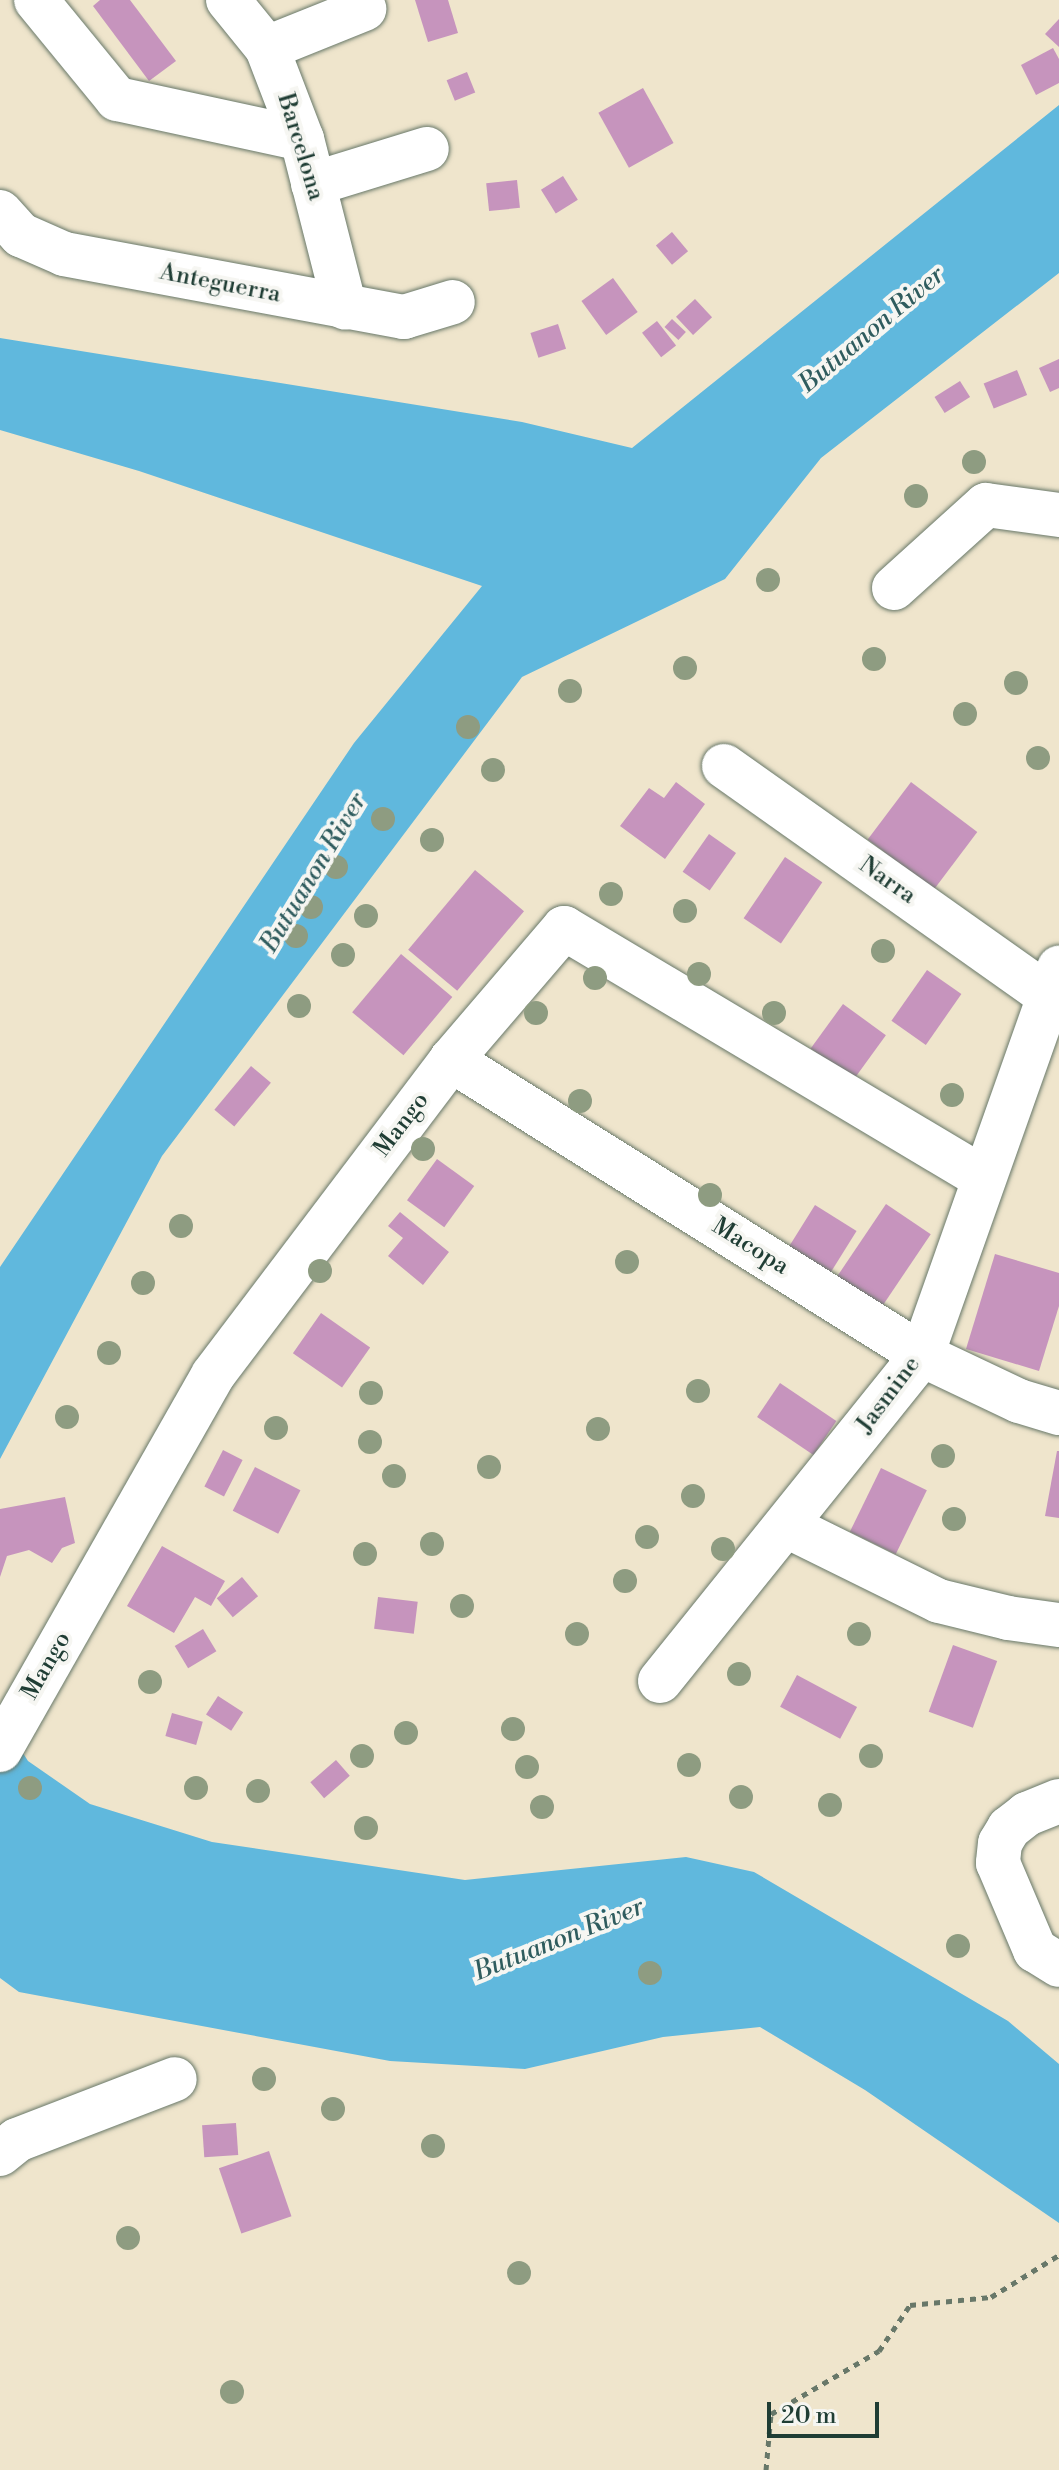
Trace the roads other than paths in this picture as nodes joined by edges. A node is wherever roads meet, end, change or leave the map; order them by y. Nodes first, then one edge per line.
1 (36, 0) edge
2 (228, 0) edge
3 (364, 9) dead end
4 (267, 48) junction
5 (302, 139) junction
6 (427, 149) dead end
7 (313, 184) junction
8 (0, 212) edge
9 (453, 302) dead end
10 (345, 308) junction
11 (1059, 515) edge
12 (894, 588) dead end
13 (724, 766) dead end
14 (1054, 982) edge
15 (451, 1060) junction
16 (984, 1178) junction
17 (922, 1355) junction
18 (1059, 1413) edge
19 (787, 1526) junction
20 (1059, 1625) edge
21 (660, 1681) dead end
22 (0, 1750) edge
23 (1059, 1801) edge
24 (1059, 1965) edge
25 (175, 2079) dead end
26 (0, 2154) edge

1 - 5 street
2 - 4 street, Barcelona
3 - 4 street
4 - 5 street, Barcelona
5 - 7 street, Barcelona
6 - 7 street
7 - 10 street, Barcelona
8 - 10 street, Anteguerra
9 - 10 street, Anteguerra
11 - 12 street
13 - 14 street, Narra
14 - 16 street, Jasmine
15 - 16 street, Mango
15 - 17 street, Macopa
15 - 22 street, Mango
16 - 17 street, Jasmine
17 - 18 street, Macopa
17 - 19 street, Jasmine
19 - 20 street
19 - 21 street, Jasmine
23 - 24 street
25 - 26 street

